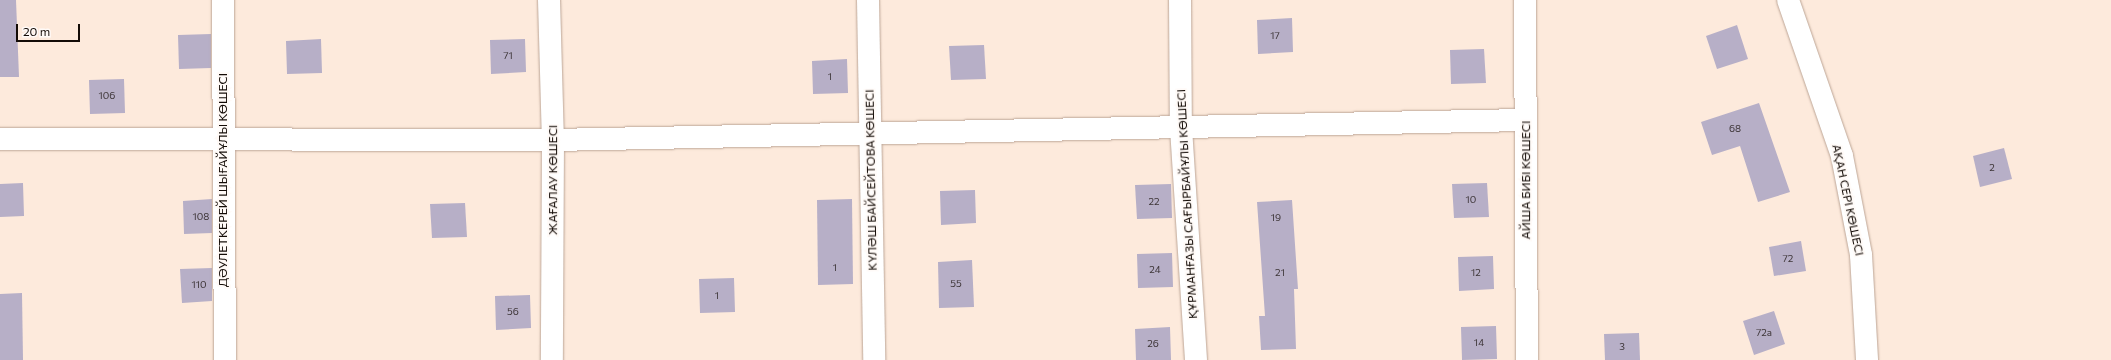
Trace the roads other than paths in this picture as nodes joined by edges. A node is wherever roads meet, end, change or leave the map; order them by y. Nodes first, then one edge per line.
1 (223, 0) edge
2 (548, 0) edge
3 (868, 0) edge
4 (1180, 0) edge
5 (1525, 0) edge
6 (1788, 0) edge
7 (1526, 120) junction
8 (1181, 128) junction
9 (870, 135) junction
10 (0, 139) edge
11 (222, 140) junction
12 (553, 140) junction
13 (225, 360) edge
14 (552, 360) edge
15 (874, 360) edge
16 (1196, 360) edge
17 (1526, 360) edge
18 (1867, 360) edge

1 - 11 street, ДӘУЛЕТКЕРЕЙ ШЫҒАЙҰЛЫ КӨШЕСІ
2 - 12 street, ЖАҒАЛАУ КӨШЕСІ
3 - 9 street, КҮЛӘШ БАЙСЕЙТОВА КӨШЕСІ
4 - 8 street, ҚҰРМАНҒАЗЫ САҒЫРБАЙҰЛЫ КӨШЕСІ
5 - 7 street, АЙША БИБІ КӨШЕСІ
6 - 18 street, АҚАН СЕРІ КӨШЕСІ
7 - 8 street
7 - 17 street, АЙША БИБІ КӨШЕСІ
8 - 9 street
8 - 16 street, ҚҰРМАНҒАЗЫ САҒЫРБАЙҰЛЫ КӨШЕСІ
9 - 12 street
9 - 15 street, КҮЛӘШ БАЙСЕЙТОВА КӨШЕСІ
10 - 11 street
11 - 12 street
11 - 13 street, ДӘУЛЕТКЕРЕЙ ШЫҒАЙҰЛЫ КӨШЕСІ
12 - 14 street, ЖАҒАЛАУ КӨШЕСІ

